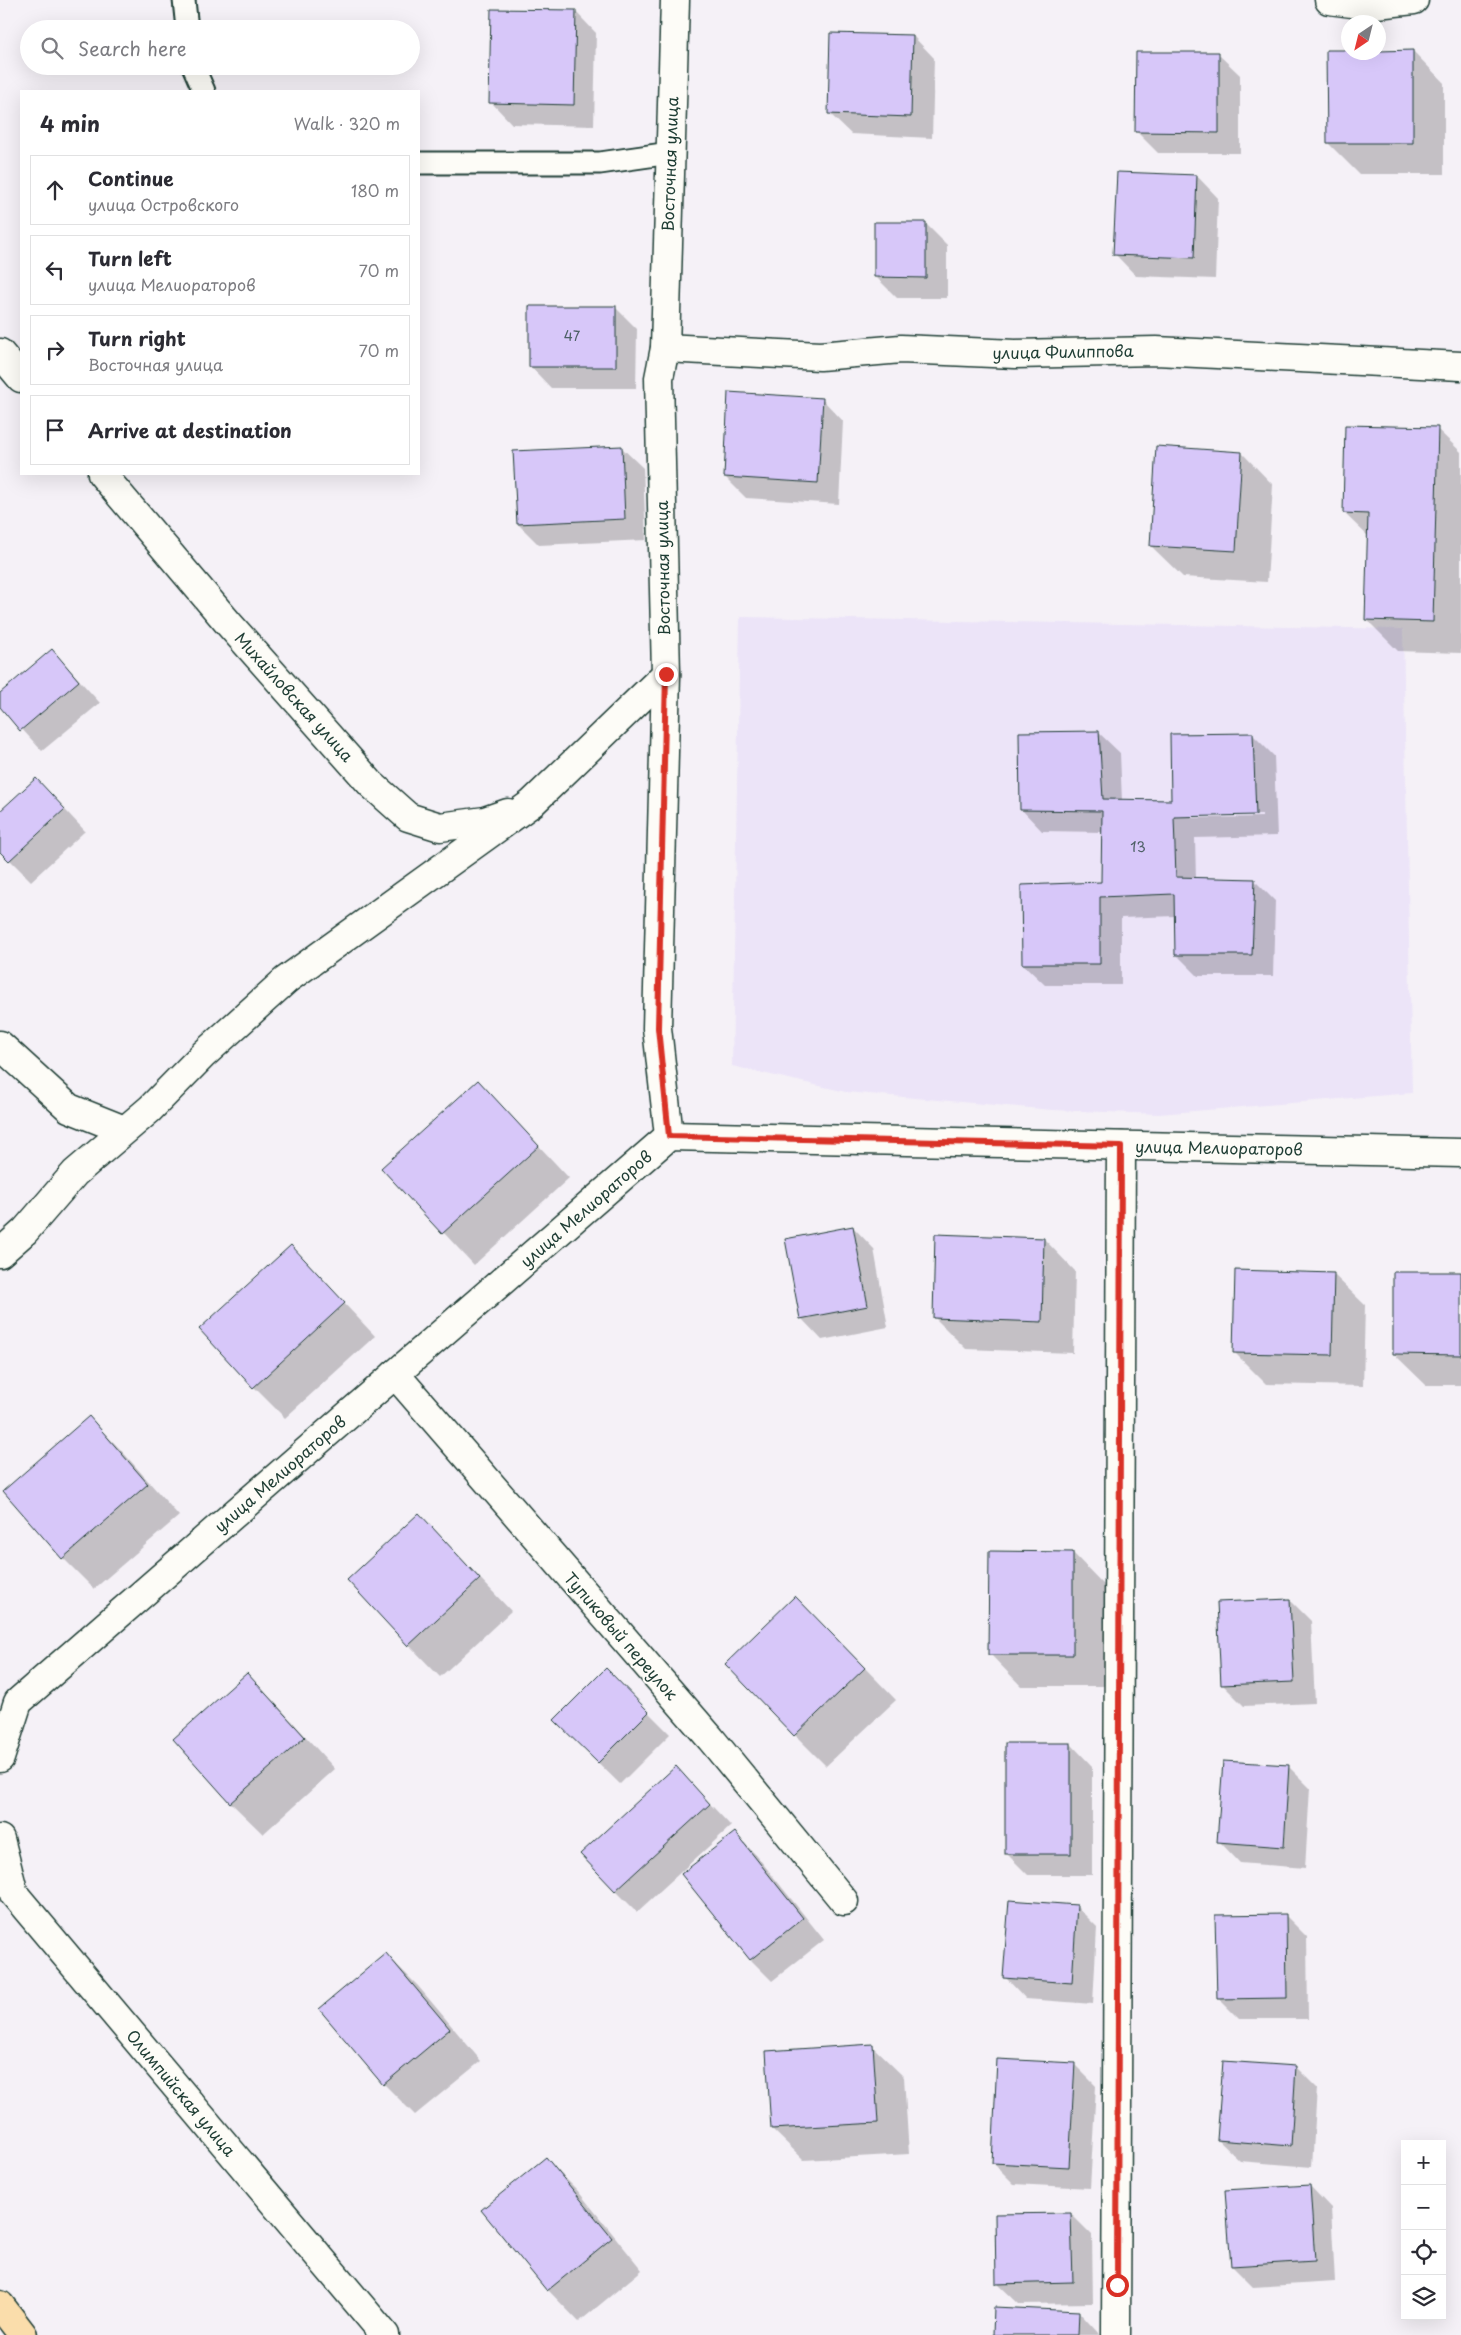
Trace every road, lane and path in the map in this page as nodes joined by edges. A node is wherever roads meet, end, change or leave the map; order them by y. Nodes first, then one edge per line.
1 (184, 0) edge
2 (675, 0) edge
3 (1329, 0) edge
4 (1414, 0) edge
5 (186, 20) edge
6 (197, 75) edge
7 (204, 90) edge
8 (670, 154) junction
9 (420, 164) edge
10 (664, 348) junction
11 (0, 353) edge
12 (1461, 366) edge
13 (20, 377) edge
14 (103, 475) edge
15 (666, 674) junction
16 (532, 803) junction
17 (0, 1045) edge
18 (124, 1130) junction
19 (669, 1136) junction
20 (1121, 1146) junction
21 (1461, 1153) edge
22 (0, 1253) edge
23 (395, 1374) junction
24 (0, 1758) edge
25 (0, 1838) edge
26 (844, 1901) dead end
27 (0, 2305) edge
28 (23, 2335) edge
29 (385, 2335) edge
30 (1116, 2335) edge

1 - 5 lane
2 - 8 street, Восточная улица
3 - 4 street
6 - 7 lane
8 - 9 lane
8 - 10 street, Восточная улица
10 - 12 street, улица Филиппова
10 - 15 street, Восточная улица
11 - 13 street
14 - 16 street, Михайловская улица
15 - 16 street
15 - 19 street, Восточная улица
16 - 18 street
17 - 18 street
18 - 22 street
19 - 20 street, улица Мелиораторов
19 - 23 street, улица Мелиораторов
20 - 21 street, улица Мелиораторов
20 - 30 street
23 - 24 street, улица Мелиораторов
23 - 26 street, Тупиковый переулок
25 - 29 street, Олимпийская улица
27 - 28 main road

